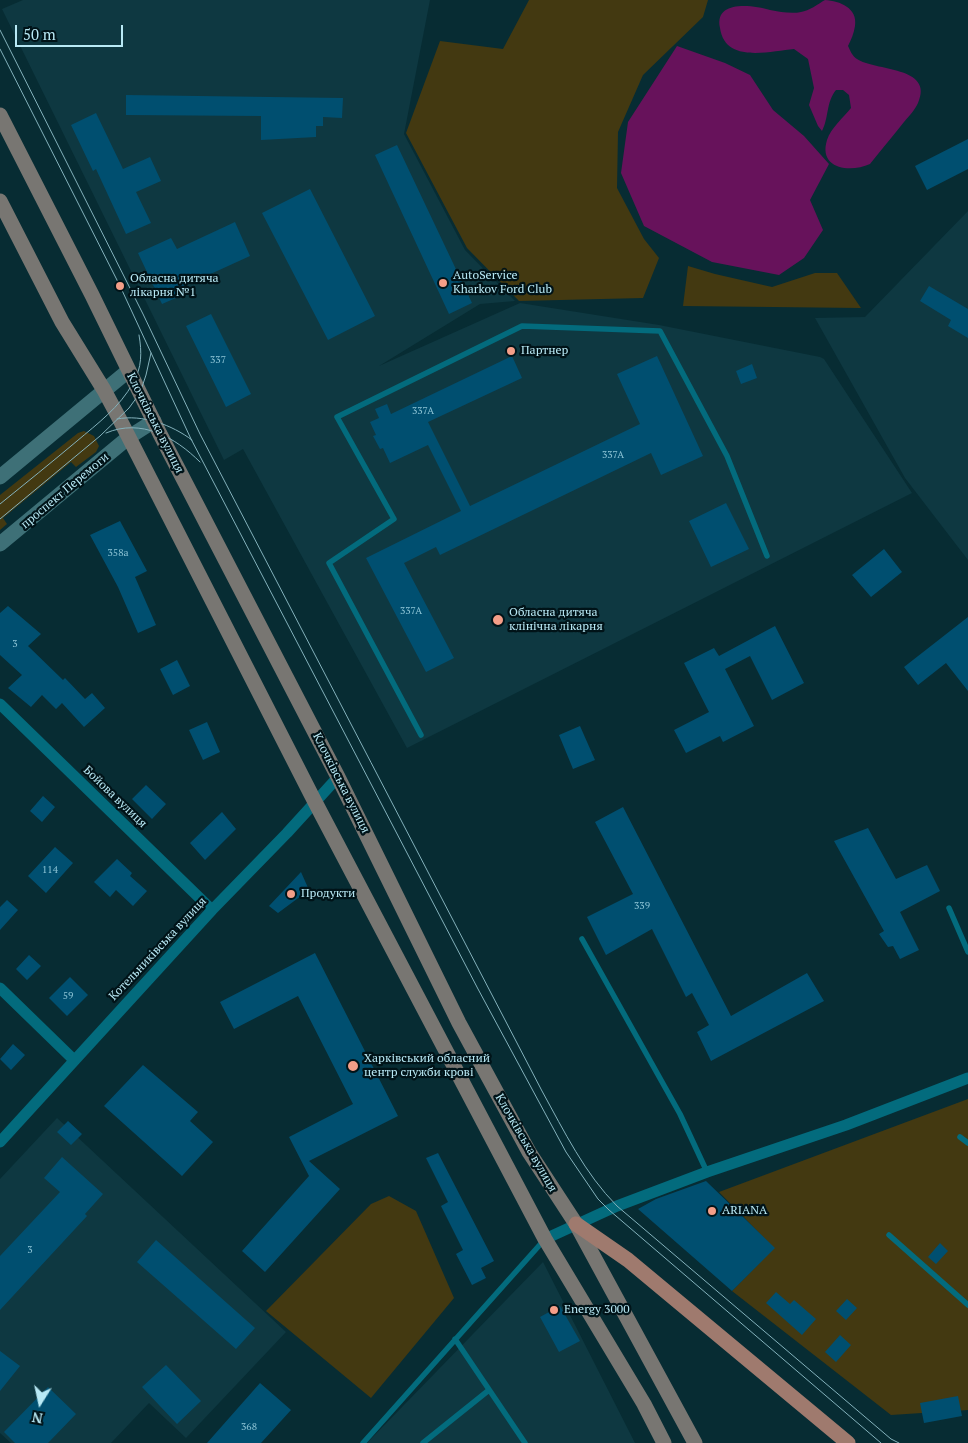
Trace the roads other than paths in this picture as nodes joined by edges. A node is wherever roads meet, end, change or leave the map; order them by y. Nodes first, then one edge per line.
1 (0, 115) edge
2 (0, 201) edge
3 (128, 371) junction
4 (104, 390) junction
5 (154, 421) junction
6 (129, 437) junction
7 (0, 477) edge
8 (0, 544) edge
9 (767, 556) dead end
10 (0, 704) edge
11 (421, 735) dead end
12 (338, 777) junction
13 (315, 802) junction
14 (949, 908) dead end
15 (212, 910) junction
16 (582, 938) dead end
17 (968, 952) edge
18 (0, 988) edge
19 (74, 1060) junction
20 (968, 1078) edge
21 (960, 1137) dead end
22 (0, 1142) edge
23 (968, 1144) edge
24 (707, 1172) junction
25 (576, 1224) junction
26 (888, 1235) dead end
27 (545, 1239) junction
28 (968, 1305) edge
29 (455, 1339) junction
30 (489, 1390) junction
31 (368, 1438) junction
32 (363, 1443) edge
33 (374, 1443) edge
34 (424, 1443) edge
35 (525, 1443) edge
36 (664, 1443) edge
37 (695, 1443) edge
38 (848, 1443) edge

1 - 3 main road, Клочківська вулиця
2 - 4 main road, Клочківська вулиця
3 - 4 main road
3 - 5 main road, Клочківська вулиця
4 - 6 main road, Клочківська вулиця
4 - 7 main road
5 - 6 main road, проспект Перемоги
5 - 12 main road, Клочківська вулиця
6 - 8 main road, проспект Перемоги
6 - 13 main road, Клочківська вулиця
9 - 11 lane
10 - 15 street, Бойова вулиця
12 - 13 street, Котельниківська вулиця
12 - 25 main road, Клочківська вулиця
13 - 15 street, Котельниківська вулиця
13 - 27 main road, Клочківська вулиця
14 - 17 lane
15 - 19 street, Котельниківська вулиця
16 - 24 lane
18 - 19 street
19 - 22 street, Котельниківська вулиця
20 - 24 street
21 - 23 lane
24 - 25 street
25 - 27 street
25 - 37 main road, Клочківська вулиця
25 - 38 highway
26 - 28 lane
27 - 29 lane
27 - 36 main road, Клочківська вулиця
29 - 30 lane
29 - 31 lane
30 - 34 lane
30 - 35 lane
31 - 32 lane
31 - 33 lane

